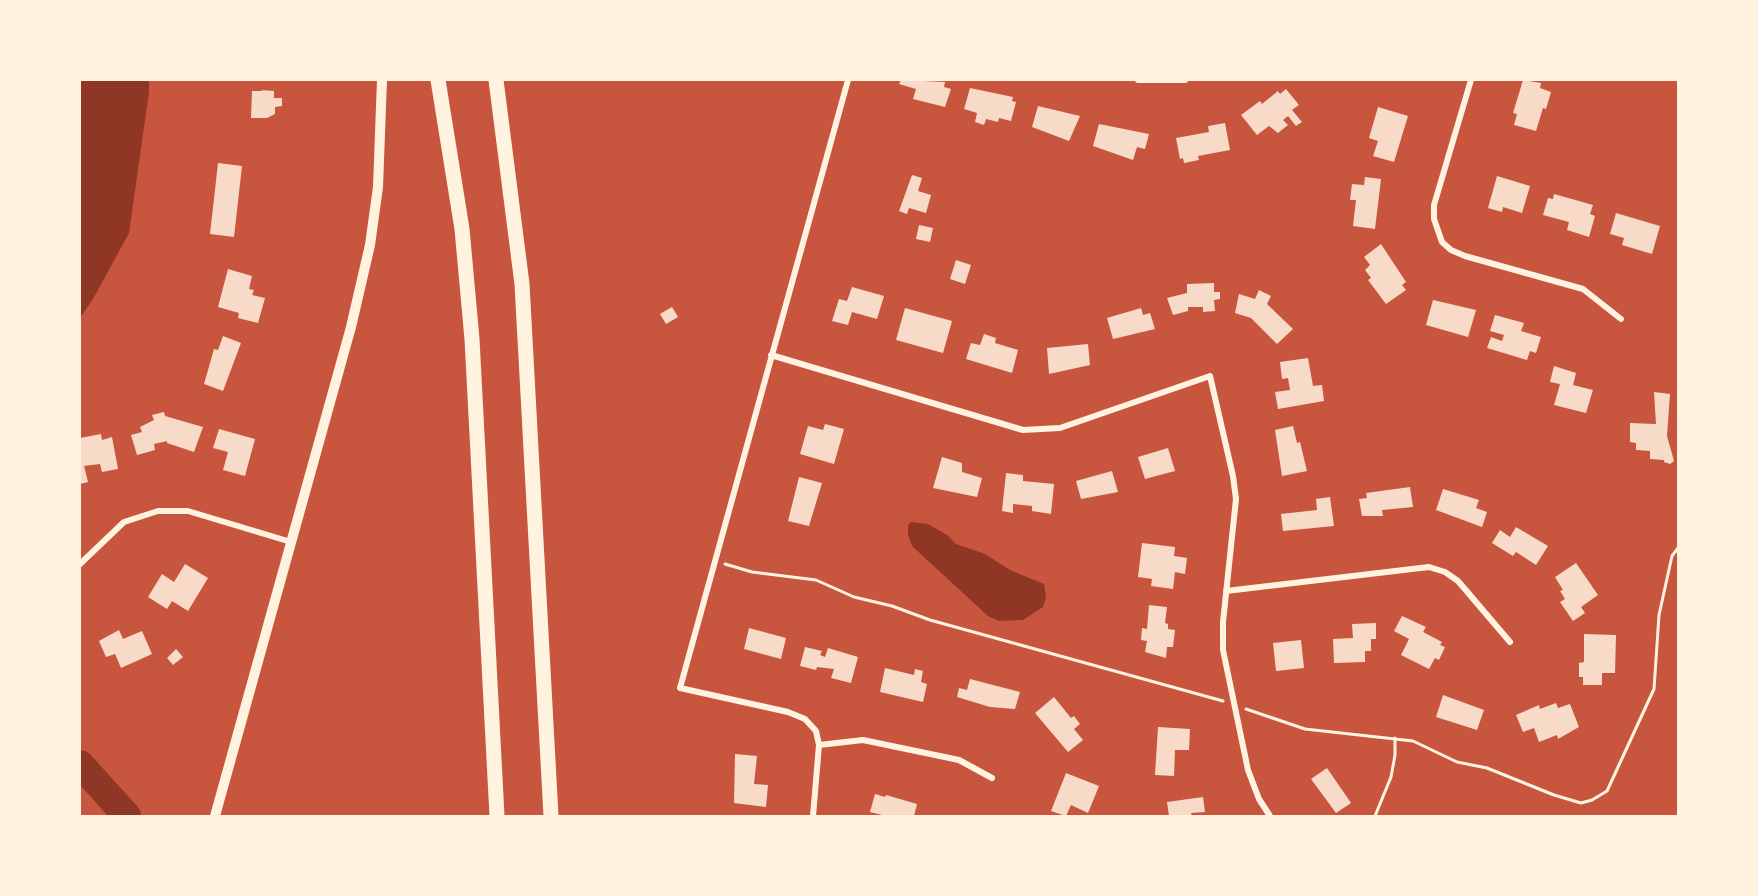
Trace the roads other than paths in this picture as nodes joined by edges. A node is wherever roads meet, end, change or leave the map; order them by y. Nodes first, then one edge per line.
1 (382, 80) edge
2 (438, 80) edge
3 (496, 80) edge
4 (848, 80) edge
5 (1138, 80) edge
6 (1185, 80) edge
7 (1471, 80) edge
8 (1621, 319) dead end
9 (771, 355) junction
10 (292, 543) junction
11 (80, 564) edge
12 (1226, 591) junction
13 (1510, 642) dead end
14 (819, 746) junction
15 (992, 778) dead end
16 (215, 816) edge
17 (497, 816) edge
18 (551, 816) edge
19 (813, 816) edge
20 (1270, 816) edge

1 - 10 street
2 - 17 highway
3 - 18 highway
4 - 9 street
5 - 6 street
7 - 8 street
9 - 12 street
9 - 14 street
10 - 11 street
10 - 16 street
12 - 13 street
12 - 20 street
14 - 15 street
14 - 19 street

